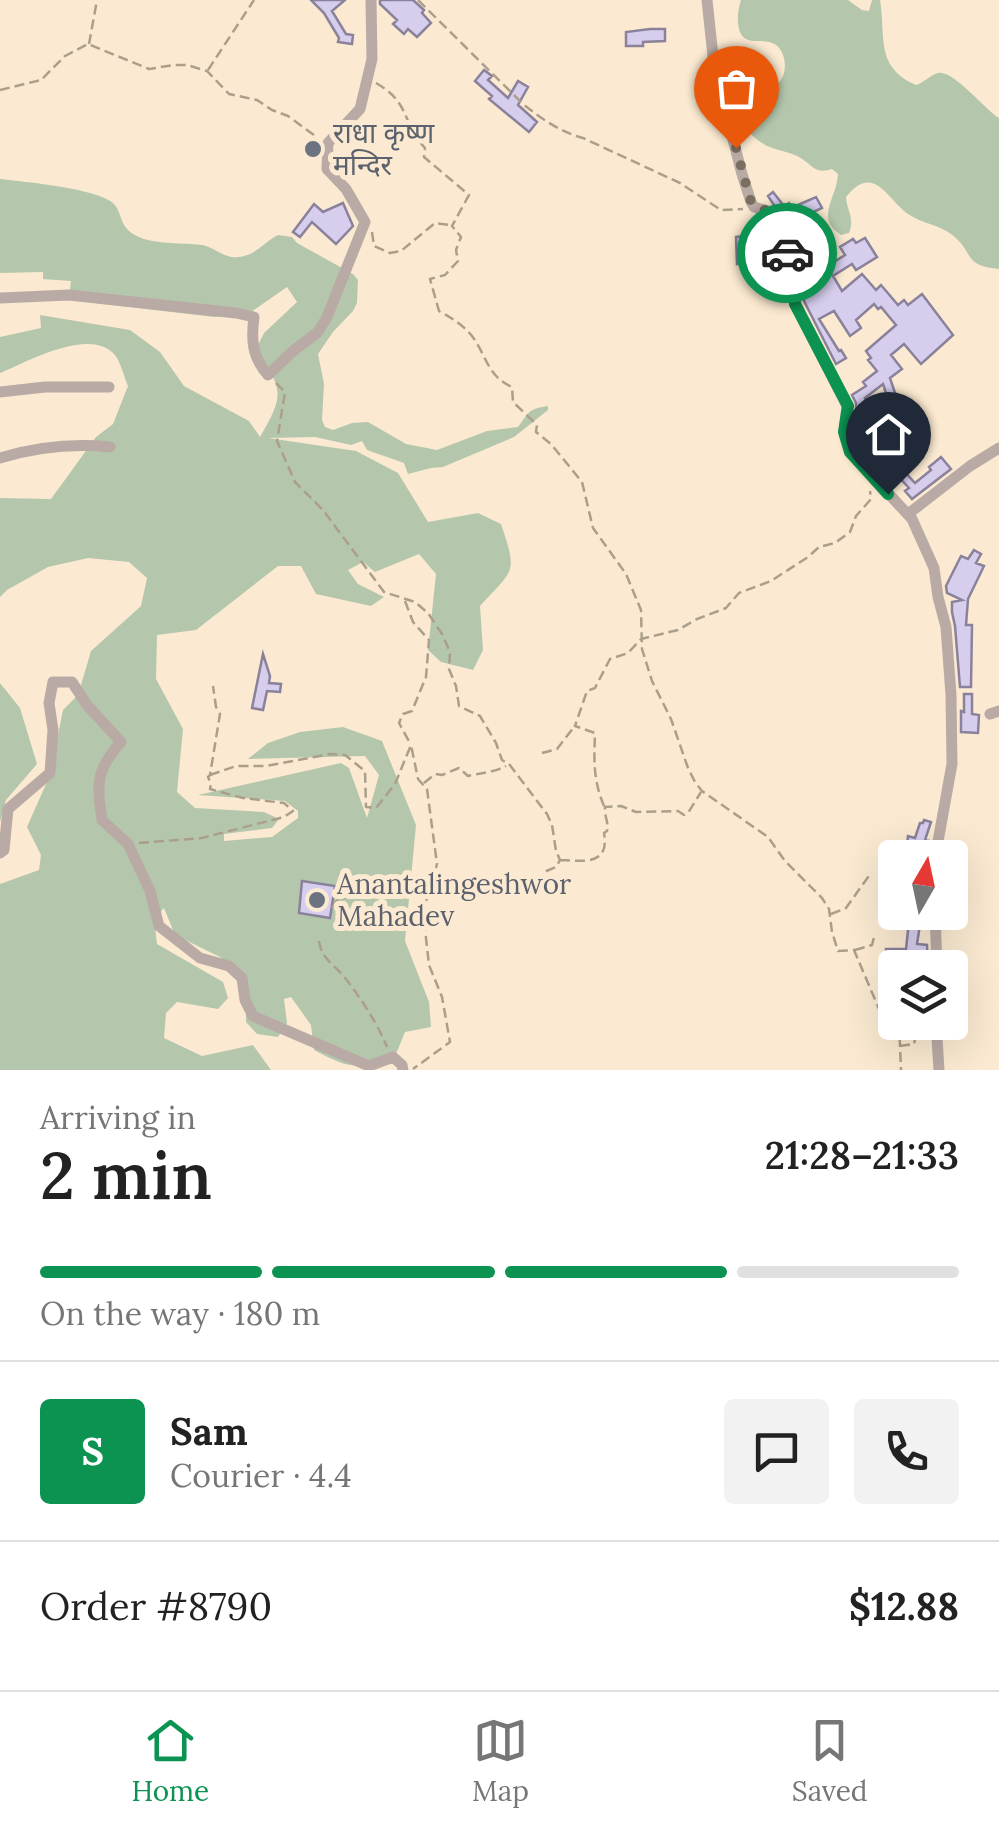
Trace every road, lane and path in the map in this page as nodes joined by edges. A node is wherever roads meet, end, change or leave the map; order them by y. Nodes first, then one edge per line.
1 (97, 0) edge
2 (254, 0) edge
3 (372, 0) edge
4 (418, 0) edge
5 (707, 0) edge
6 (88, 44) junction
7 (207, 71) junction
8 (367, 78) junction
9 (0, 90) edge
10 (328, 143) junction
11 (754, 207) junction
12 (452, 226) junction
13 (362, 229) junction
14 (0, 298) edge
15 (268, 375) junction
16 (109, 387) dead end
17 (0, 392) edge
18 (110, 446) dead end
19 (999, 448) edge
20 (0, 458) edge
21 (868, 480) dead end
22 (908, 514) junction
23 (405, 599) junction
24 (641, 639) junction
25 (213, 686) dead end
26 (575, 726) junction
27 (411, 745) junction
28 (542, 753) dead end
29 (509, 764) junction
30 (210, 775) junction
31 (422, 784) junction
32 (702, 791) junction
33 (604, 806) dead end
34 (937, 840) edge
35 (128, 844) junction
36 (0, 853) edge
37 (560, 860) junction
38 (544, 872) dead end
39 (871, 873) dead end
40 (433, 878) junction
41 (332, 908) dead end
42 (829, 914) junction
43 (874, 937) dead end
44 (318, 942) dead end
45 (854, 950) junction
46 (878, 1007) edge
47 (899, 1040) edge
48 (915, 1040) edge
49 (937, 1040) edge
50 (899, 1046) junction
51 (393, 1057) junction
52 (403, 1070) edge
53 (412, 1070) edge
54 (901, 1070) edge
55 (940, 1070) edge

1 - 6 path
2 - 7 path
3 - 8 street
4 - 11 path
5 - 11 street
6 - 7 path
6 - 9 path
7 - 10 path
8 - 10 street
8 - 12 path
10 - 13 street
11 - 22 street
12 - 13 path
12 - 24 path
13 - 15 street
14 - 15 street
15 - 23 path
16 - 17 street
18 - 20 street
19 - 22 street
21 - 24 path
22 - 34 street
23 - 27 path
23 - 29 path
24 - 26 path
24 - 32 path
25 - 30 path
26 - 28 path
26 - 33 path
27 - 30 path
27 - 31 path
29 - 31 path
29 - 37 path
30 - 35 path
31 - 40 path
32 - 37 path
32 - 42 path
35 - 36 street
35 - 51 street
37 - 38 path
39 - 42 path
40 - 41 path
40 - 53 path
42 - 45 path
43 - 45 path
44 - 51 path
45 - 46 path
47 - 50 path
48 - 50 path
49 - 55 street
50 - 54 path
51 - 52 street

